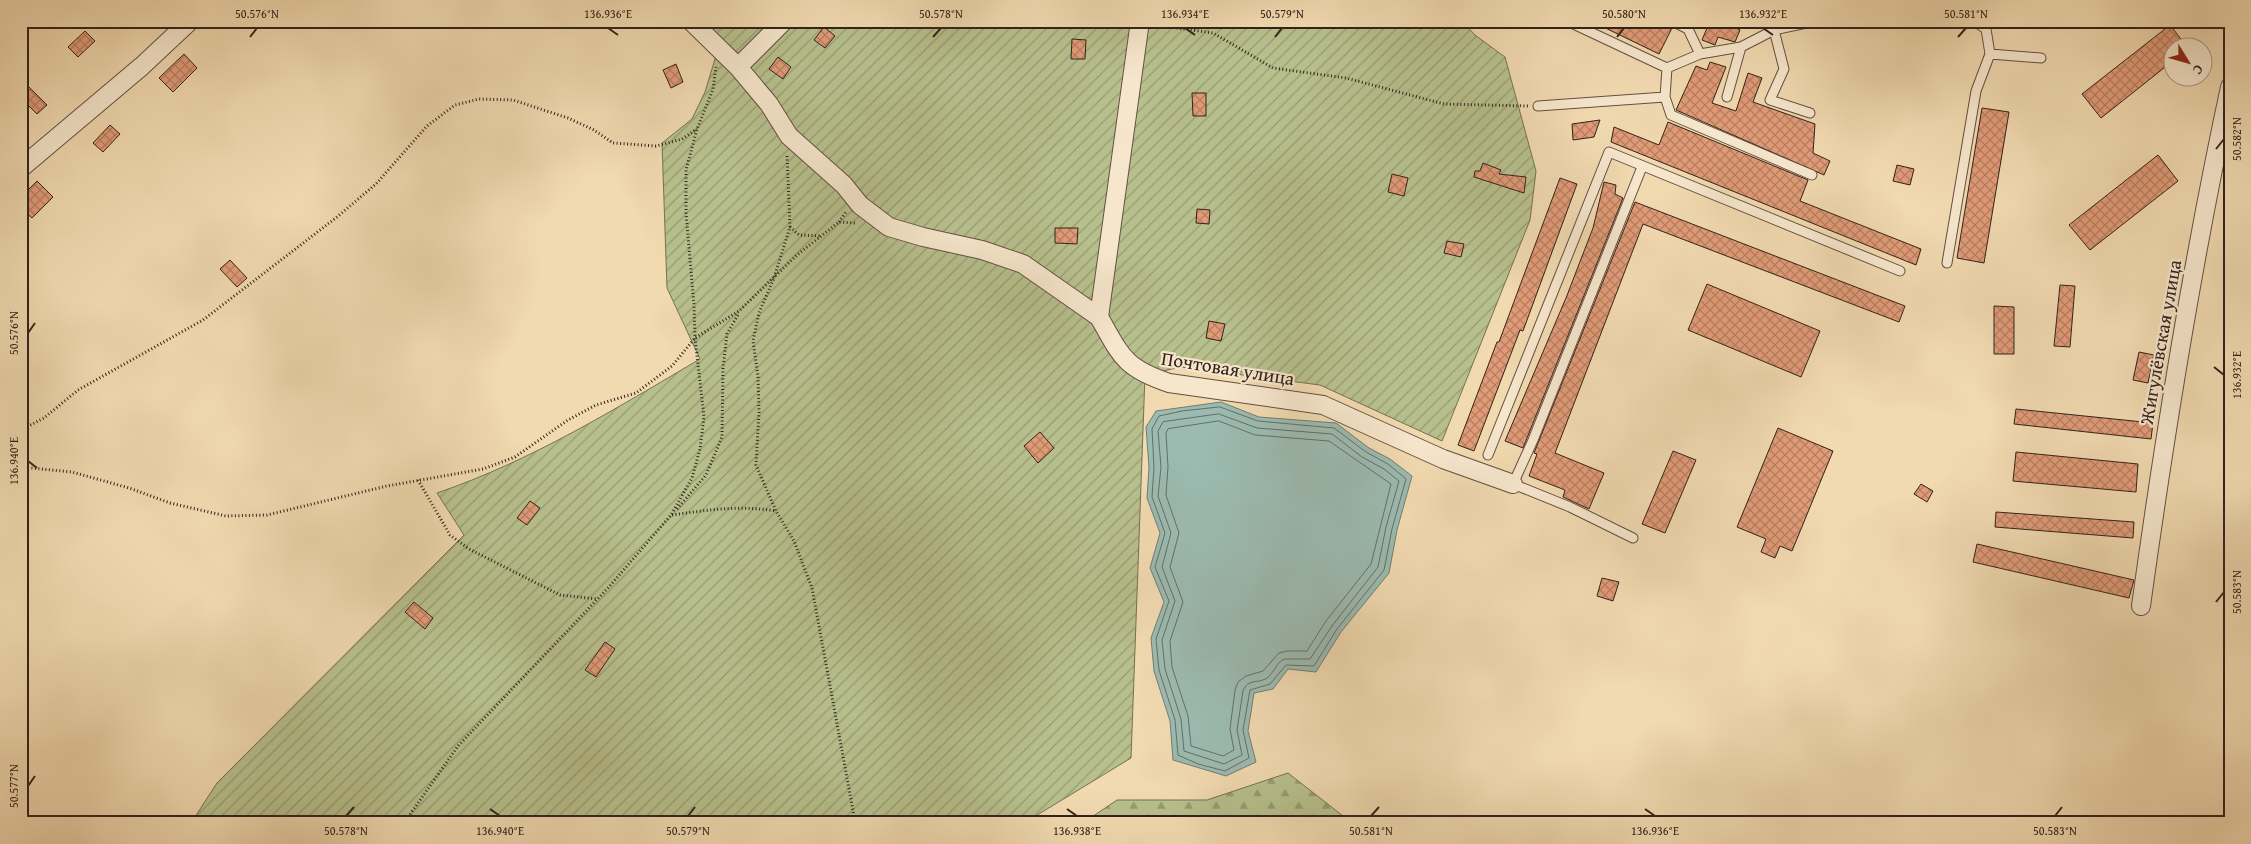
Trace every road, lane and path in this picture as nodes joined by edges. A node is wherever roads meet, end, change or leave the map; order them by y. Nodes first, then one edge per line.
1 (190, 21) edge
2 (691, 21) edge
3 (784, 21) edge
4 (1567, 21) edge
5 (1672, 21) edge
6 (1766, 21) edge
7 (1816, 21) edge
8 (1974, 21) edge
9 (1140, 22) edge
10 (1987, 25) edge
11 (1774, 30) junction
12 (1741, 47) junction
13 (718, 49) junction
14 (1700, 54) junction
15 (1990, 54) junction
16 (2041, 58) dead end
17 (738, 67) junction
18 (1667, 68) junction
19 (2230, 87) edge
20 (1665, 97) junction
21 (1727, 97) dead end
22 (1538, 106) joint
23 (1810, 112) dead end
24 (697, 129) junction
25 (789, 136) junction
26 (1642, 167) junction
27 (21, 168) edge
28 (1812, 175) dead end
29 (790, 226) junction
30 (889, 227) junction
31 (822, 236) junction
32 (1947, 264) dead end
33 (1900, 271) dead end
34 (774, 278) junction
35 (739, 311) junction
36 (1099, 317) junction
37 (695, 338) junction
38 (21, 430) edge
39 (1488, 455) dead end
40 (21, 467) edge
41 (418, 480) junction
42 (1512, 484) junction
43 (776, 511) junction
44 (672, 516) junction
45 (1633, 538) dead end
46 (597, 599) junction
47 (2141, 606) dead end
48 (404, 823) edge
49 (852, 823) edge

1 - 27 street
2 - 13 street
3 - 17 street
4 - 18 lane
5 - 14 lane
6 - 11 lane
7 - 11 lane
8 - 10 lane
9 - 22 path
9 - 36 street
10 - 15 lane
11 - 12 lane
11 - 23 lane
12 - 14 lane
12 - 21 lane
13 - 17 street
13 - 24 path
14 - 18 lane
15 - 16 lane
15 - 32 lane
17 - 25 street
18 - 20 lane
19 - 47 street, Жигулёвская улица
20 - 22 lane
20 - 28 lane
24 - 37 path
24 - 38 path
25 - 29 path
25 - 30 street
26 - 33 lane
26 - 39 lane
26 - 42 lane
29 - 31 path
29 - 34 path
30 - 31 path
30 - 36 street
31 - 34 path
34 - 35 path
34 - 43 path
35 - 37 path
35 - 44 path
36 - 42 street, Почтовая улица
37 - 41 path
37 - 44 path
40 - 41 path
41 - 46 path
42 - 45 lane
43 - 44 path
43 - 49 path
44 - 46 path
46 - 48 path

